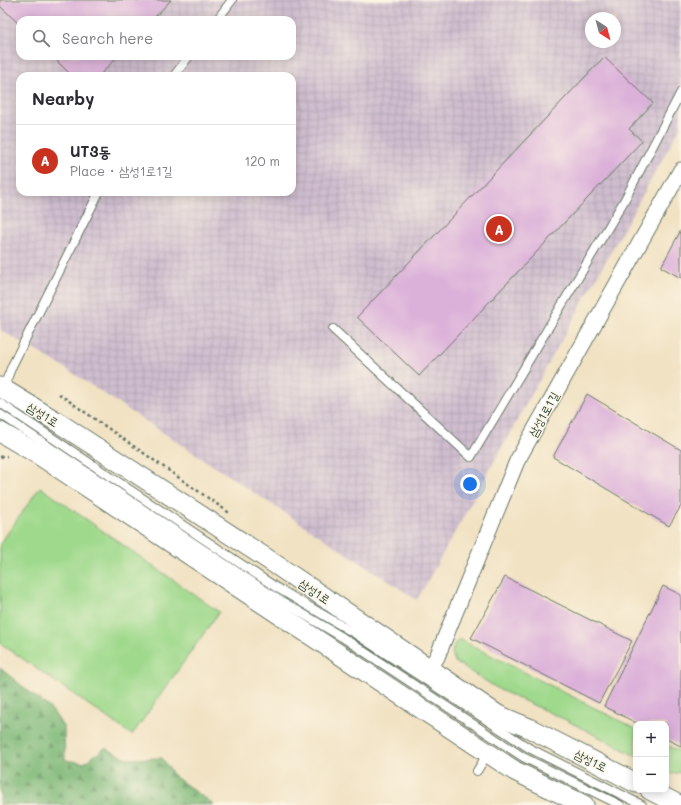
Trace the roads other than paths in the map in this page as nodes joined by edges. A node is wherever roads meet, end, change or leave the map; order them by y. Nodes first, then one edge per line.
1 (232, 0) edge
2 (220, 16) edge
3 (186, 60) edge
4 (177, 72) edge
5 (681, 92) edge
6 (681, 170) edge
7 (97, 196) edge
8 (333, 329) dead end
9 (1, 394) edge
10 (0, 414) edge
11 (0, 432) edge
12 (429, 669) junction
13 (488, 753) junction
14 (477, 771) dead end
15 (633, 781) edge
16 (656, 793) edge
17 (584, 805) edge
18 (620, 805) edge
19 (642, 805) edge
20 (679, 805) edge

1 - 2 lane
3 - 4 lane
5 - 8 lane
6 - 12 street, 삼성1로1길
7 - 9 lane
9 - 12 street, 삼성1로
9 - 19 lane
10 - 18 lane
11 - 13 street
12 - 15 street, 삼성1로
13 - 14 lane
13 - 17 street
16 - 20 street

